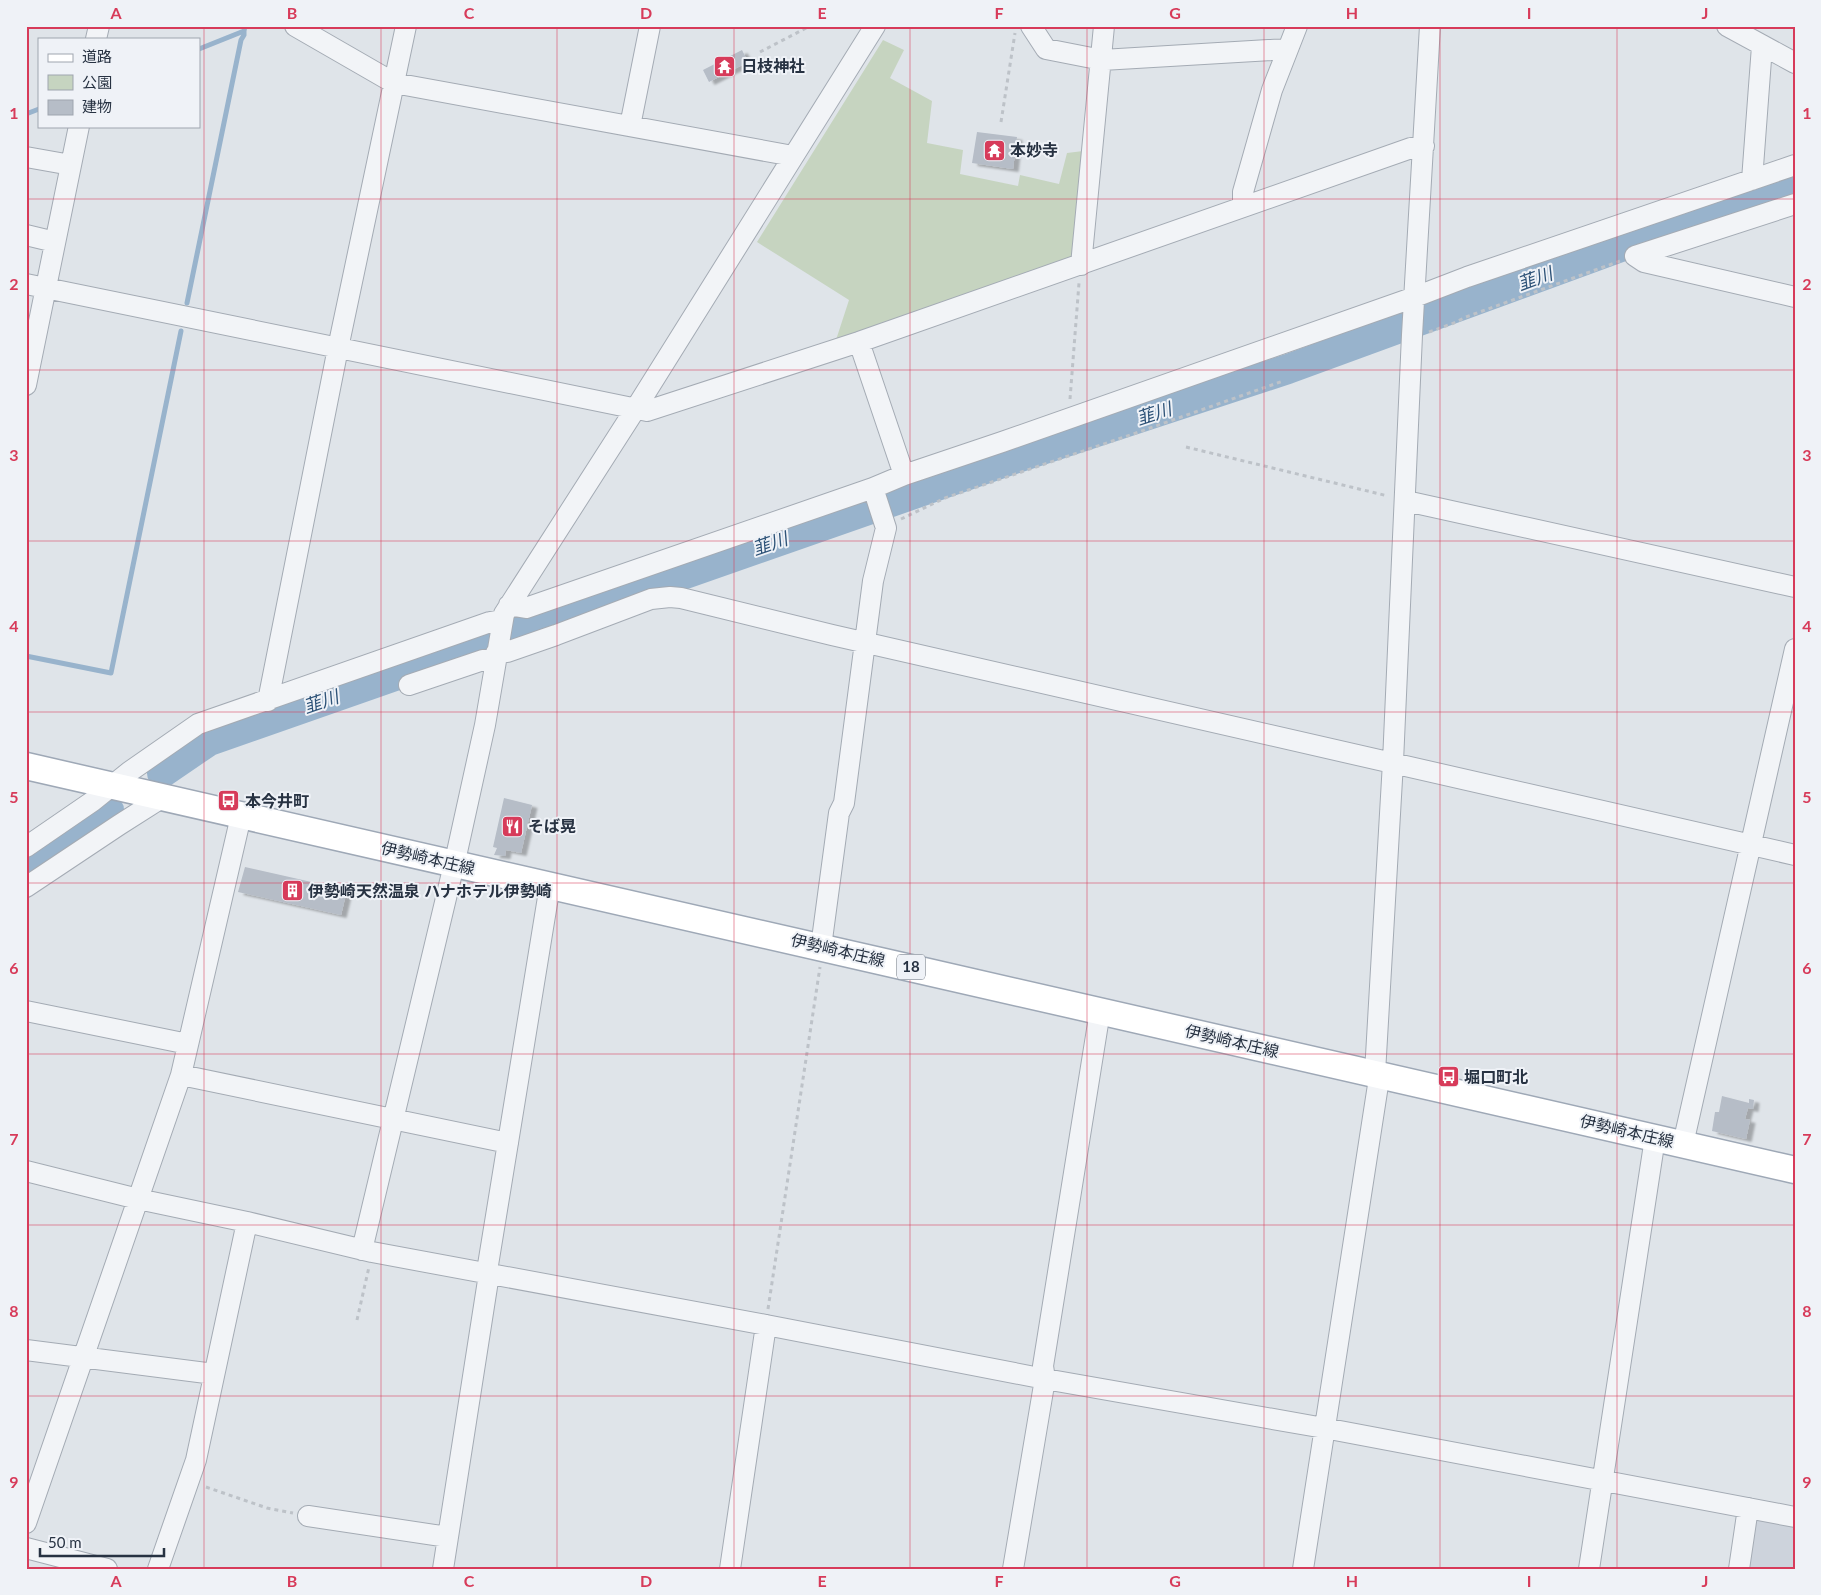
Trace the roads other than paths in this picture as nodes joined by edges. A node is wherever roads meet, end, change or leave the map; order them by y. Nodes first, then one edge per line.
1 (295, 26) edge
2 (406, 26) edge
3 (650, 26) edge
4 (875, 26) edge
5 (1032, 26) edge
6 (1104, 26) edge
7 (1297, 26) edge
8 (1430, 26) edge
9 (1727, 26) edge
10 (1762, 46) junction
11 (1287, 50) junction
12 (1102, 60) junction
13 (1795, 63) edge
14 (394, 83) junction
15 (630, 126) junction
16 (79, 128) edge
17 (1424, 146) junction
18 (793, 156) junction
19 (26, 157) edge
20 (71, 165) junction
21 (1795, 165) edge
22 (1752, 180) junction
23 (1795, 204) edge
24 (1243, 206) junction
25 (26, 235) edge
26 (56, 242) junction
27 (1081, 265) junction
28 (26, 284) edge
29 (46, 288) junction
30 (1795, 297) edge
31 (1415, 300) junction
32 (859, 342) junction
33 (338, 348) junction
34 (27, 379) edge
35 (636, 408) junction
36 (904, 475) junction
37 (874, 490) junction
38 (1406, 500) junction
39 (1795, 587) edge
40 (510, 606) junction
41 (865, 642) junction
42 (1795, 649) edge
43 (496, 656) junction
44 (409, 685) dead end
45 (268, 701) junction
46 (1393, 762) junction
47 (26, 766) edge
48 (112, 785) junction
49 (163, 797) junction
50 (241, 816) junction
51 (1750, 846) junction
52 (26, 847) edge
53 (1795, 855) edge
54 (454, 863) junction
55 (550, 885) junction
56 (26, 887) edge
57 (822, 947) junction
58 (1100, 1010) junction
59 (26, 1011) edge
60 (188, 1044) junction
61 (1375, 1074) junction
62 (181, 1075) junction
63 (393, 1118) junction
64 (1655, 1138) junction
65 (508, 1143) junction
66 (1683, 1144) junction
67 (1795, 1170) edge
68 (26, 1171) edge
69 (138, 1200) junction
70 (247, 1222) junction
71 (367, 1251) junction
72 (489, 1274) junction
73 (766, 1325) junction
74 (26, 1350) edge
75 (83, 1359) junction
76 (214, 1374) junction
77 (1045, 1379) junction
78 (1324, 1428) junction
79 (1603, 1481) junction
80 (1748, 1508) junction
81 (308, 1516) road end
82 (1795, 1517) edge
83 (26, 1522) edge
84 (448, 1537) junction
85 (26, 1548) edge
86 (107, 1569) edge
87 (158, 1569) edge
88 (443, 1569) edge
89 (730, 1569) edge
90 (1013, 1569) edge
91 (1302, 1569) edge
92 (1589, 1569) edge
93 (1739, 1569) edge

1 - 14 street
2 - 14 street
3 - 15 street
4 - 18 street
5 - 12 street
6 - 12 street
7 - 11 street
8 - 17 street
9 - 10 street
10 - 13 street
10 - 22 street
11 - 12 street
11 - 24 street
12 - 27 street
14 - 15 street
14 - 33 street
15 - 18 street
16 - 20 street
17 - 24 street
17 - 31 street
18 - 35 street
19 - 20 street
20 - 26 street
21 - 22 street
22 - 31 street
23 - 30 street
24 - 27 street
25 - 26 street
26 - 29 street
27 - 32 street
28 - 29 street
29 - 33 street
29 - 34 street
31 - 36 street
31 - 38 street
32 - 35 street
32 - 36 street
33 - 35 street
33 - 45 street
35 - 40 street
36 - 37 street
37 - 40 street
37 - 41 street
38 - 39 street
38 - 46 street
40 - 43 street
40 - 45 street
41 - 43 street
41 - 46 street
41 - 57 street
42 - 51 street
43 - 44 street
43 - 54 street
45 - 48 street
46 - 51 street
46 - 61 street
47 - 48 main road, 伊勢崎本庄線 / 18
48 - 49 main road, 伊勢崎本庄線 / 18
48 - 52 street
49 - 50 main road, 伊勢崎本庄線 / 18
49 - 56 street
50 - 54 main road, 伊勢崎本庄線 / 18
50 - 60 street
51 - 53 street
51 - 66 street
54 - 55 main road, 伊勢崎本庄線 / 18
54 - 63 street
55 - 57 main road, 伊勢崎本庄線 / 18
55 - 65 street
57 - 58 main road, 伊勢崎本庄線 / 18
58 - 61 main road, 伊勢崎本庄線 / 18
58 - 77 street
59 - 60 street
60 - 62 street
61 - 64 main road, 伊勢崎本庄線 / 18
61 - 78 street
62 - 63 street
62 - 69 street
63 - 65 street
63 - 71 street
64 - 66 main road, 伊勢崎本庄線 / 18
64 - 79 street
65 - 72 street
66 - 67 main road, 伊勢崎本庄線 / 18
68 - 69 street
69 - 70 street
69 - 75 street
70 - 71 street
70 - 76 street
71 - 72 street
72 - 73 street
72 - 84 street
73 - 77 street
73 - 89 street
74 - 75 street
75 - 76 street
75 - 83 street
76 - 87 street
77 - 78 street
77 - 90 street
78 - 79 street
78 - 91 street
79 - 80 street
79 - 92 street
80 - 82 street
80 - 93 street
81 - 84 street
84 - 88 street
85 - 86 street

